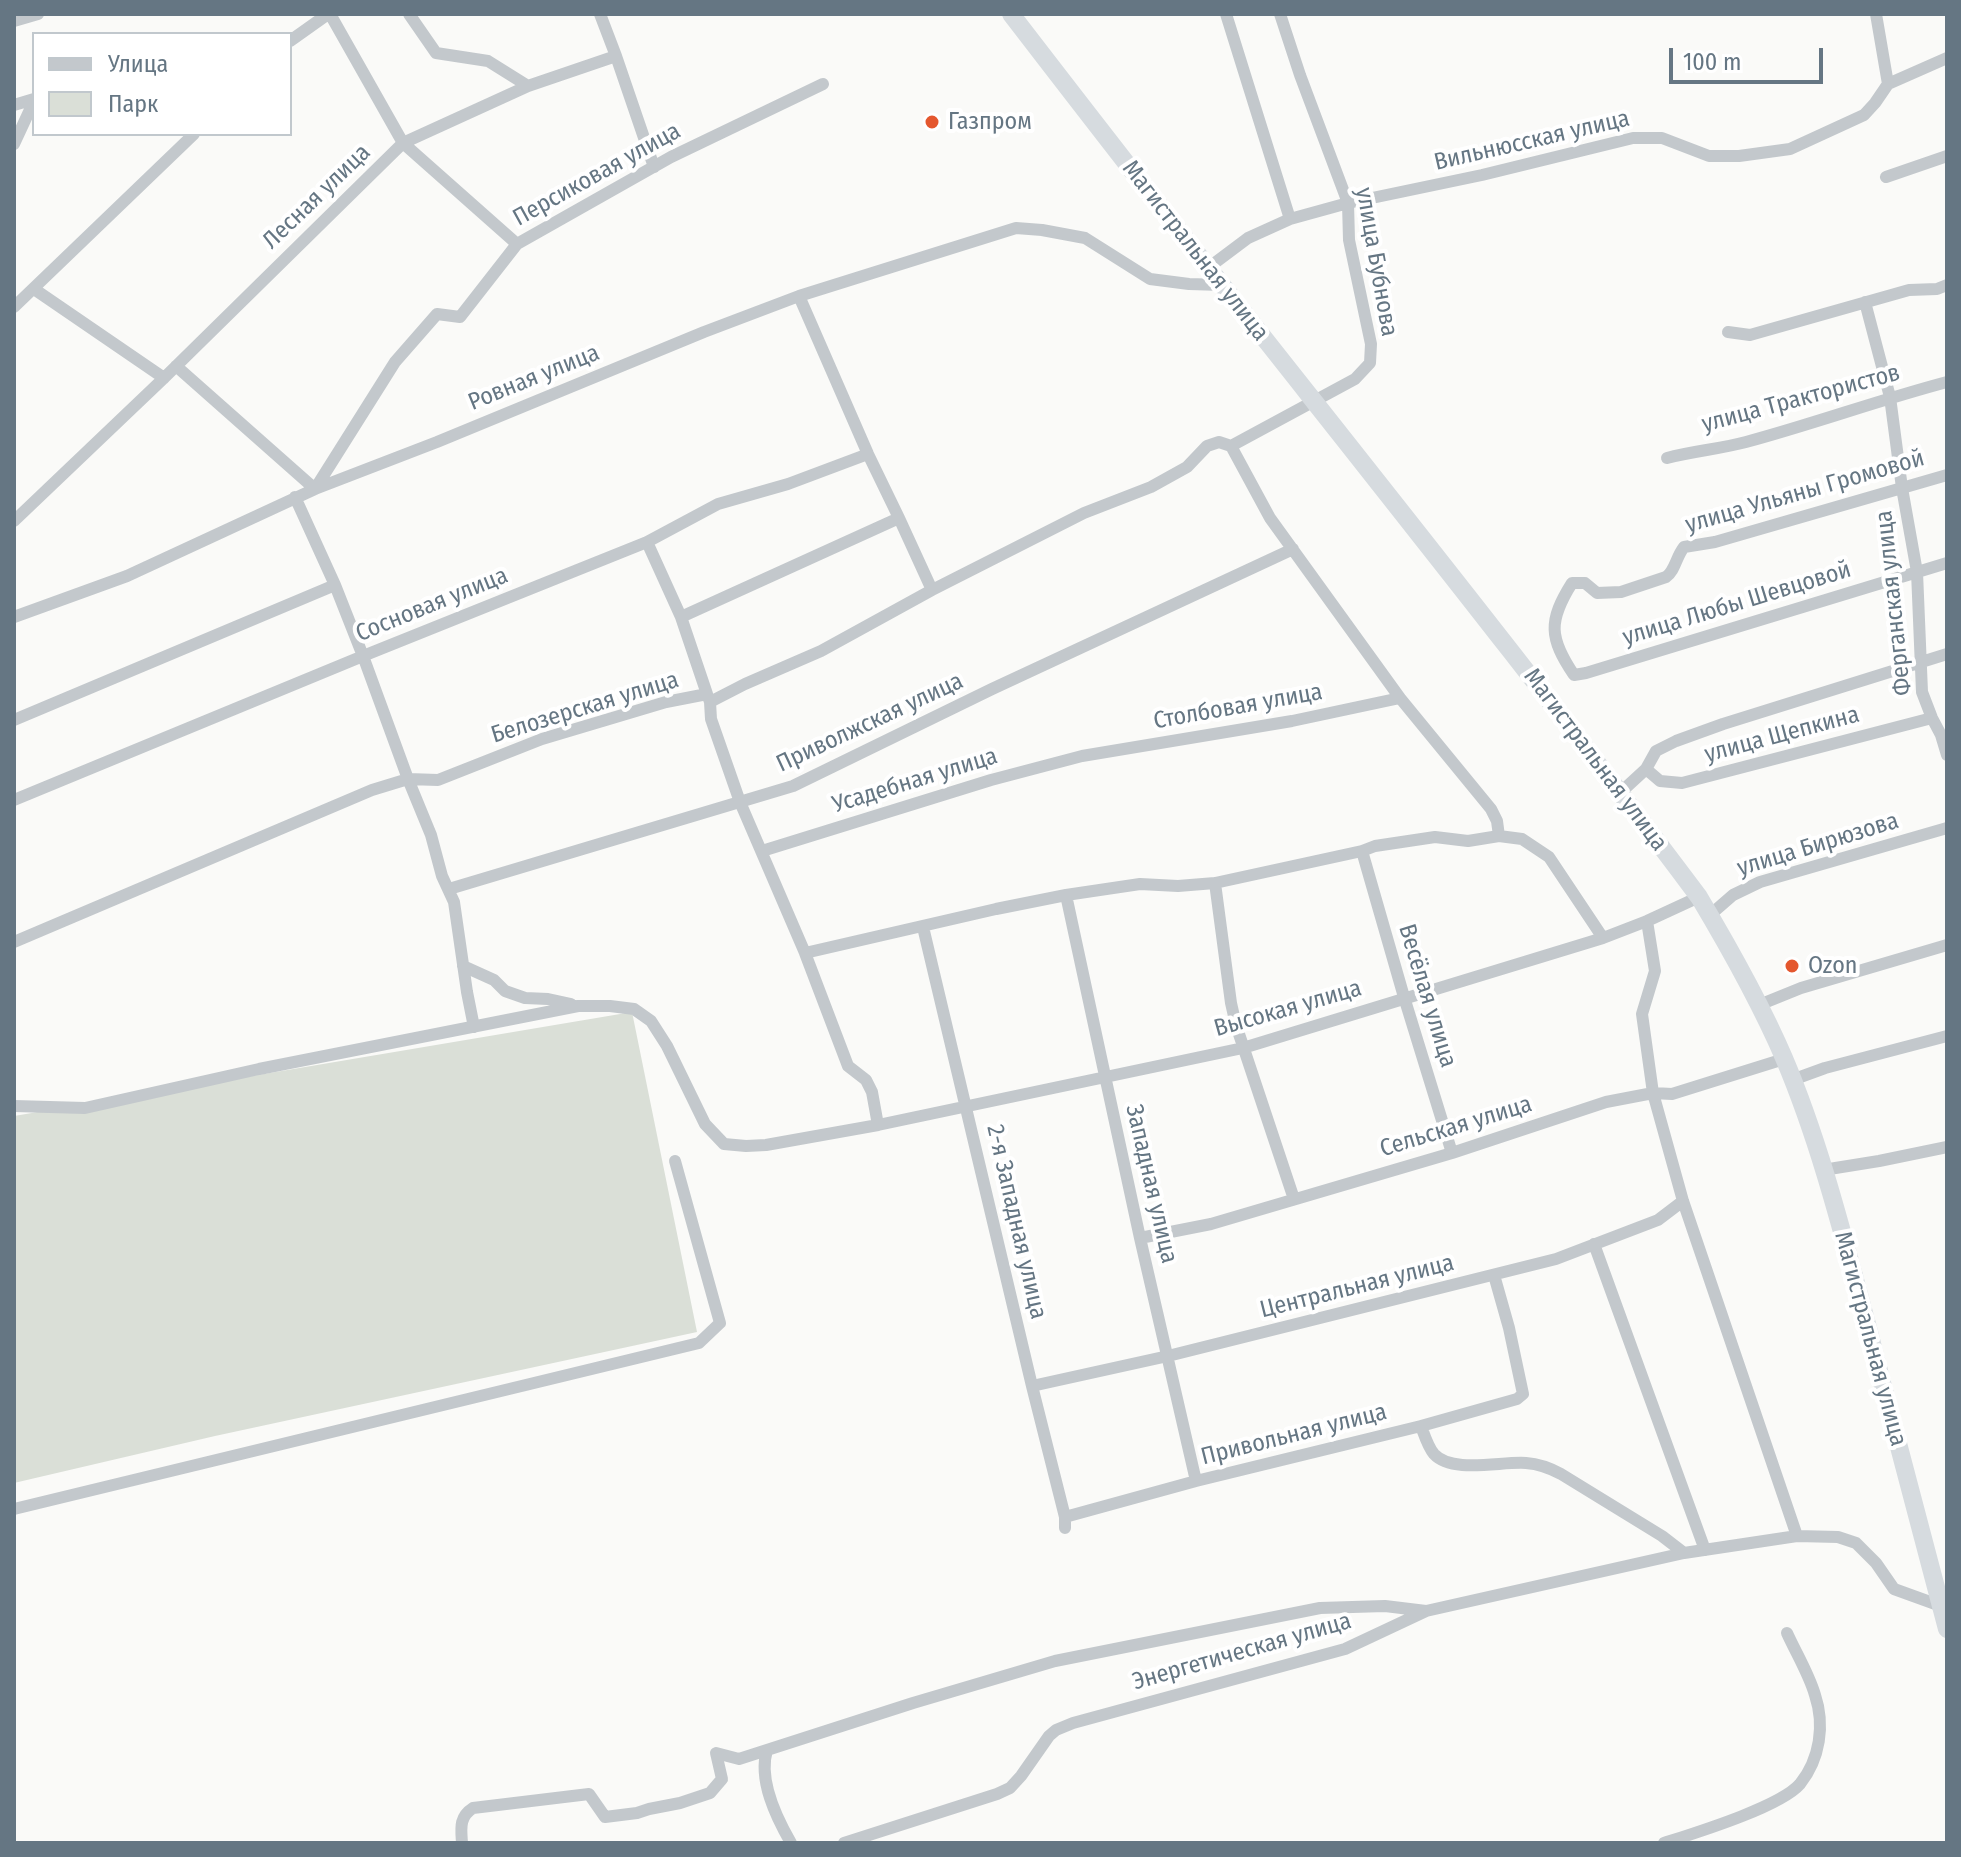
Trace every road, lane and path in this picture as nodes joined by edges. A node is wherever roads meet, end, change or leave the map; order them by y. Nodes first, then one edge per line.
1 (38, 14) edge
2 (329, 14) edge
3 (409, 14) edge
4 (600, 14) edge
5 (1011, 14) edge
6 (1226, 14) edge
7 (1280, 14) edge
8 (1876, 14) edge
9 (14, 21) edge
10 (292, 40) edge
11 (616, 56) junction
12 (1947, 58) edge
13 (823, 84) dead end
14 (1888, 84) junction
15 (528, 86) junction
16 (32, 104) edge
17 (192, 136) edge
18 (403, 143) junction
19 (14, 144) edge
20 (1947, 156) edge
21 (654, 167) junction
22 (1886, 177) dead end
23 (1348, 203) junction
24 (1290, 219) junction
25 (517, 244) junction
26 (1208, 268) junction
27 (1222, 285) junction
28 (1947, 285) edge
29 (34, 289) junction
30 (799, 296) junction
31 (1865, 302) junction
32 (14, 307) edge
33 (1728, 332) dead end
34 (176, 366) junction
35 (164, 378) junction
36 (1947, 382) edge
37 (1890, 397) junction
38 (1314, 402) junction
39 (1231, 446) junction
40 (868, 454) junction
41 (1667, 458) dead end
42 (1947, 475) edge
43 (1902, 488) junction
44 (315, 489) junction
45 (295, 497) junction
46 (899, 518) junction
47 (14, 521) edge
48 (647, 542) junction
49 (1293, 549) junction
50 (1947, 563) edge
51 (1917, 572) junction
52 (335, 585) junction
53 (932, 590) junction
54 (14, 617) edge
55 (681, 617) junction
56 (1947, 654) edge
57 (363, 656) junction
58 (1920, 662) junction
59 (1586, 673) joint
60 (709, 698) junction
61 (1400, 698) junction
62 (1932, 718) junction
63 (14, 720) edge
64 (1947, 751) edge
65 (1082, 756) joint
66 (1646, 769) junction
67 (408, 779) junction
68 (1621, 792) junction
69 (14, 800) edge
70 (740, 802) junction
71 (1947, 828) edge
72 (1499, 836) junction
73 (762, 851) junction
74 (1362, 851) junction
75 (1215, 883) junction
76 (449, 889) junction
77 (1066, 895) junction
78 (1699, 897) junction
79 (1710, 915) junction
80 (1647, 921) junction
81 (923, 927) junction
82 (1603, 938) junction
83 (14, 942) edge
84 (1947, 945) edge
85 (805, 953) junction
86 (463, 966) junction
87 (1404, 997) junction
88 (1759, 1005) junction
89 (578, 1006) junction
90 (474, 1027) junction
91 (1947, 1036) edge
92 (1243, 1048) junction
93 (1784, 1059) junction
94 (1105, 1078) junction
95 (1792, 1080) junction
96 (1653, 1093) junction
97 (14, 1106) edge
98 (967, 1107) junction
99 (878, 1125) junction
100 (1947, 1147) edge
101 (1452, 1153) junction
102 (675, 1161) dead end
103 (1823, 1170) junction
104 (1294, 1199) junction
105 (1683, 1201) junction
106 (1140, 1238) junction
107 (1594, 1244) junction
108 (1494, 1275) junction
109 (1168, 1356) junction
110 (1032, 1386) junction
111 (1421, 1426) junction
112 (1196, 1481) junction
113 (14, 1509) edge
114 (1065, 1523) joint
115 (1797, 1536) junction
116 (1705, 1550) junction
117 (1684, 1553) junction
118 (1939, 1568) edge
119 (1941, 1606) junction
120 (1426, 1611) junction
121 (1947, 1629) edge
122 (1787, 1633) dead end
123 (767, 1750) junction
124 (739, 1759) junction
125 (764, 1772) junction
126 (462, 1843) edge
127 (791, 1843) edge
128 (844, 1843) edge
129 (1664, 1843) edge

1 - 9 street
2 - 10 street
2 - 18 street
3 - 15 street
4 - 11 street
5 - 26 highway, Магистральная улица
6 - 24 street
7 - 23 street, улица Бубнова
8 - 14 street
11 - 15 street, Лесная улица
11 - 21 street
12 - 14 street, Вильнюсская улица
13 - 21 street, Персиковая улица
14 - 23 street, Вильнюсская улица
15 - 18 street, Лесная улица
16 - 19 street
17 - 29 street
18 - 25 street
18 - 34 street, Лесная улица
20 - 22 street
21 - 25 street, Персиковая улица
23 - 24 street, Вильнюсская улица
23 - 38 street, улица Бубнова
24 - 26 street, Вильнюсская улица
25 - 44 street, Персиковая улица
26 - 27 highway, Магистральная улица
27 - 30 street, Ровная улица
27 - 38 highway, Магистральная улица
28 - 31 street
29 - 32 street
29 - 35 street
30 - 40 street
30 - 44 street, Ровная улица
31 - 33 street
31 - 37 street, Ферганская улица
34 - 35 street, Лесная улица
34 - 44 street
35 - 47 street, Лесная улица
36 - 37 street, улица Трактористов
37 - 41 street, улица Трактористов
37 - 43 street, Ферганская улица
38 - 39 street, Белозерская улица
38 - 68 highway, Магистральная улица
39 - 49 street
39 - 53 street, Белозерская улица
40 - 46 street
40 - 48 street, Сосновая улица
42 - 43 street, улица Ульяны Громовой
43 - 51 street, Ферганская улица
43 - 59 street, улица Ульяны Громовой
44 - 45 street, Ровная улица
45 - 52 street
45 - 54 street, Ровная улица
46 - 53 street
46 - 55 street
48 - 55 street
48 - 57 street, Сосновая улица
49 - 61 street
49 - 70 street, Приволжская улица
50 - 51 street, улица Любы Шевцовой
51 - 58 street, Ферганская улица
51 - 59 street, улица Любы Шевцовой
52 - 57 street
52 - 63 street
53 - 60 street, Белозерская улица
55 - 60 street
56 - 58 street
57 - 67 street
57 - 69 street, Сосновая улица
58 - 62 street, Ферганская улица
58 - 66 street
60 - 67 street, Белозерская улица
60 - 70 street
61 - 65 street, Столбовая улица
61 - 72 street
62 - 64 street, Ферганская улица
62 - 66 street, улица Щепкина
65 - 73 street, Усадебная улица
66 - 68 street
67 - 76 street
67 - 83 street, Белозерская улица
68 - 78 highway, Магистральная улица
70 - 73 street
70 - 76 street, Приволжская улица
71 - 79 street, улица Бирюзова
72 - 74 street
72 - 82 street
73 - 85 street
74 - 75 street
74 - 87 street, Весёлая улица
75 - 77 street
75 - 92 street
76 - 86 street
77 - 81 street
77 - 94 street, Западная улица
78 - 79 highway, Магистральная улица
78 - 80 street, Высокая улица
79 - 88 highway, Магистральная улица
80 - 82 street, Высокая улица
80 - 96 street
81 - 85 street
81 - 98 street, 2-я Западная улица
82 - 87 street, Высокая улица
84 - 88 street
85 - 99 street
86 - 89 street
86 - 90 street
87 - 92 street, Высокая улица
87 - 101 street, Весёлая улица
88 - 93 highway, Магистральная улица
89 - 90 street
89 - 99 street, Высокая улица
90 - 97 street
91 - 95 street
92 - 94 street, Высокая улица
92 - 104 street
93 - 95 highway, Магистральная улица
93 - 96 street, Сельская улица
94 - 98 street, Высокая улица
94 - 106 street, Западная улица
95 - 103 highway, Магистральная улица
96 - 101 street, Сельская улица
96 - 105 street
98 - 99 street, Высокая улица
98 - 110 street, 2-я Западная улица
100 - 103 street
101 - 104 street, Сельская улица
102 - 113 street
103 - 118 highway, Магистральная улица
104 - 106 street, Сельская улица
105 - 107 street, Центральная улица
105 - 115 street
106 - 109 street, Западная улица
107 - 108 street, Центральная улица
107 - 116 street
108 - 109 street, Центральная улица
108 - 111 street
109 - 110 street, Центральная улица
109 - 112 street, Западная улица
110 - 114 street, 2-я Западная улица
111 - 112 street, Привольная улица
111 - 117 street, Привольная улица
112 - 114 street, Привольная улица
115 - 116 street, Энергетическая улица
115 - 119 street, Энергетическая улица
116 - 117 street, Энергетическая улица
117 - 120 street, Энергетическая улица
118 - 119 highway, Магистральная улица
119 - 121 highway, Магистральная улица
120 - 123 street
120 - 128 street, Энергетическая улица
122 - 129 street
123 - 124 street
123 - 125 street
124 - 125 street
124 - 126 street
125 - 127 street

